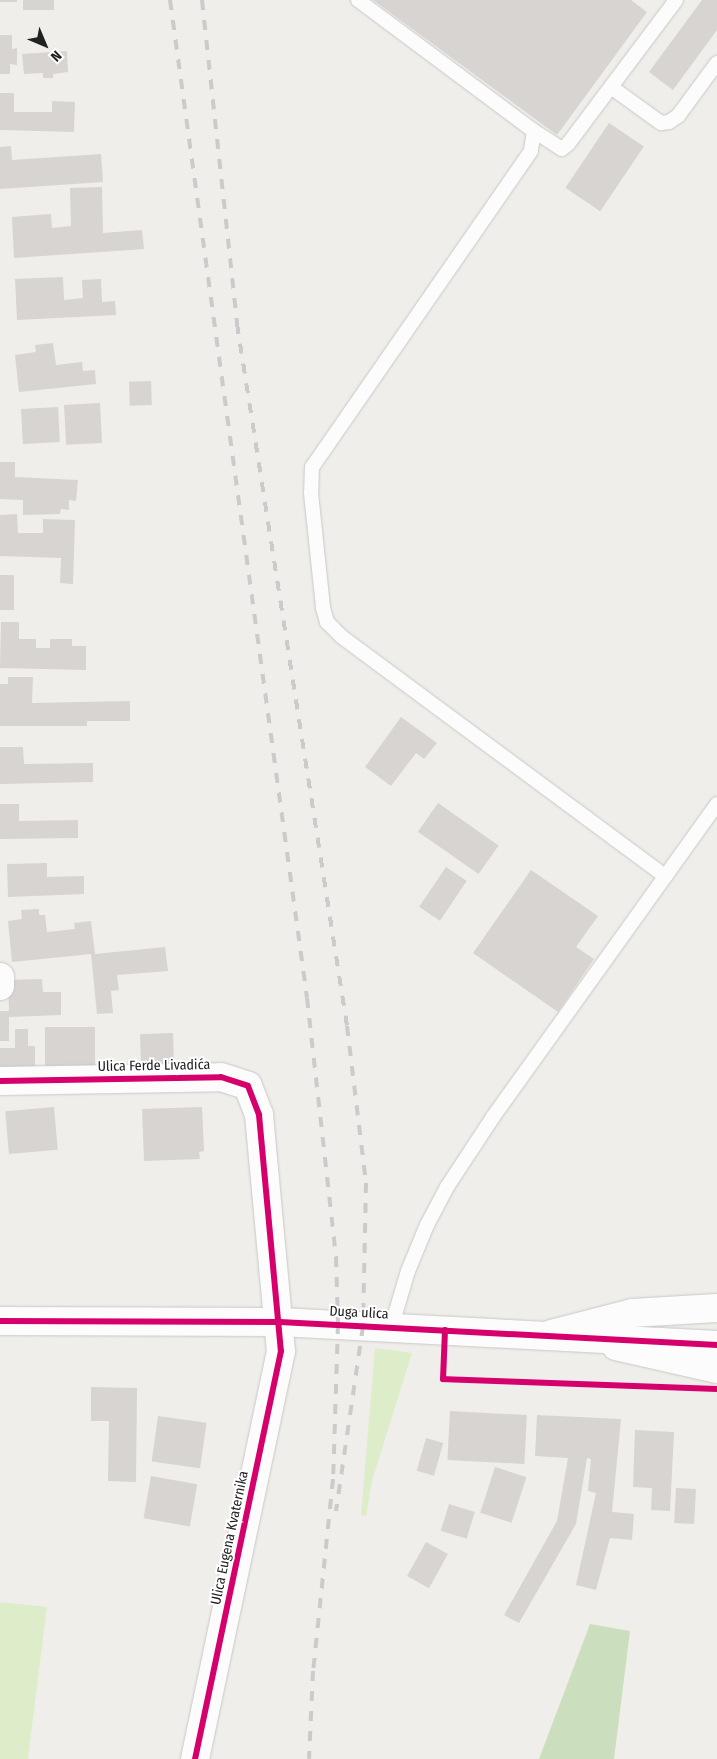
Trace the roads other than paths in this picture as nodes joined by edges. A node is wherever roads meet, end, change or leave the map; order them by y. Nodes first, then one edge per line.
1 (358, 0) edge
2 (676, 0) edge
3 (717, 63) edge
4 (611, 87) junction
5 (534, 131) junction
6 (717, 804) edge
7 (664, 876) junction
8 (0, 977) edge
9 (0, 986) edge
10 (0, 1081) edge
11 (717, 1308) edge
12 (0, 1321) edge
13 (280, 1322) junction
14 (391, 1328) junction
15 (551, 1334) junction
16 (578, 1336) junction
17 (717, 1345) edge
18 (717, 1369) edge
19 (195, 1759) edge

1 - 5 lane
2 - 4 lane
3 - 4 lane
4 - 5 lane
5 - 7 lane
6 - 7 lane
7 - 14 lane
8 - 9 street
10 - 13 street, Ulica Ferde Livadića
11 - 15 street, Duga ulica
12 - 13 street, Duga ulica
13 - 14 street, Duga ulica
13 - 19 street, Ulica Eugena Kvaternika
14 - 15 street, Duga ulica
15 - 16 street, Duga ulica
16 - 17 street, Duga ulica
16 - 18 street, Duga ulica

